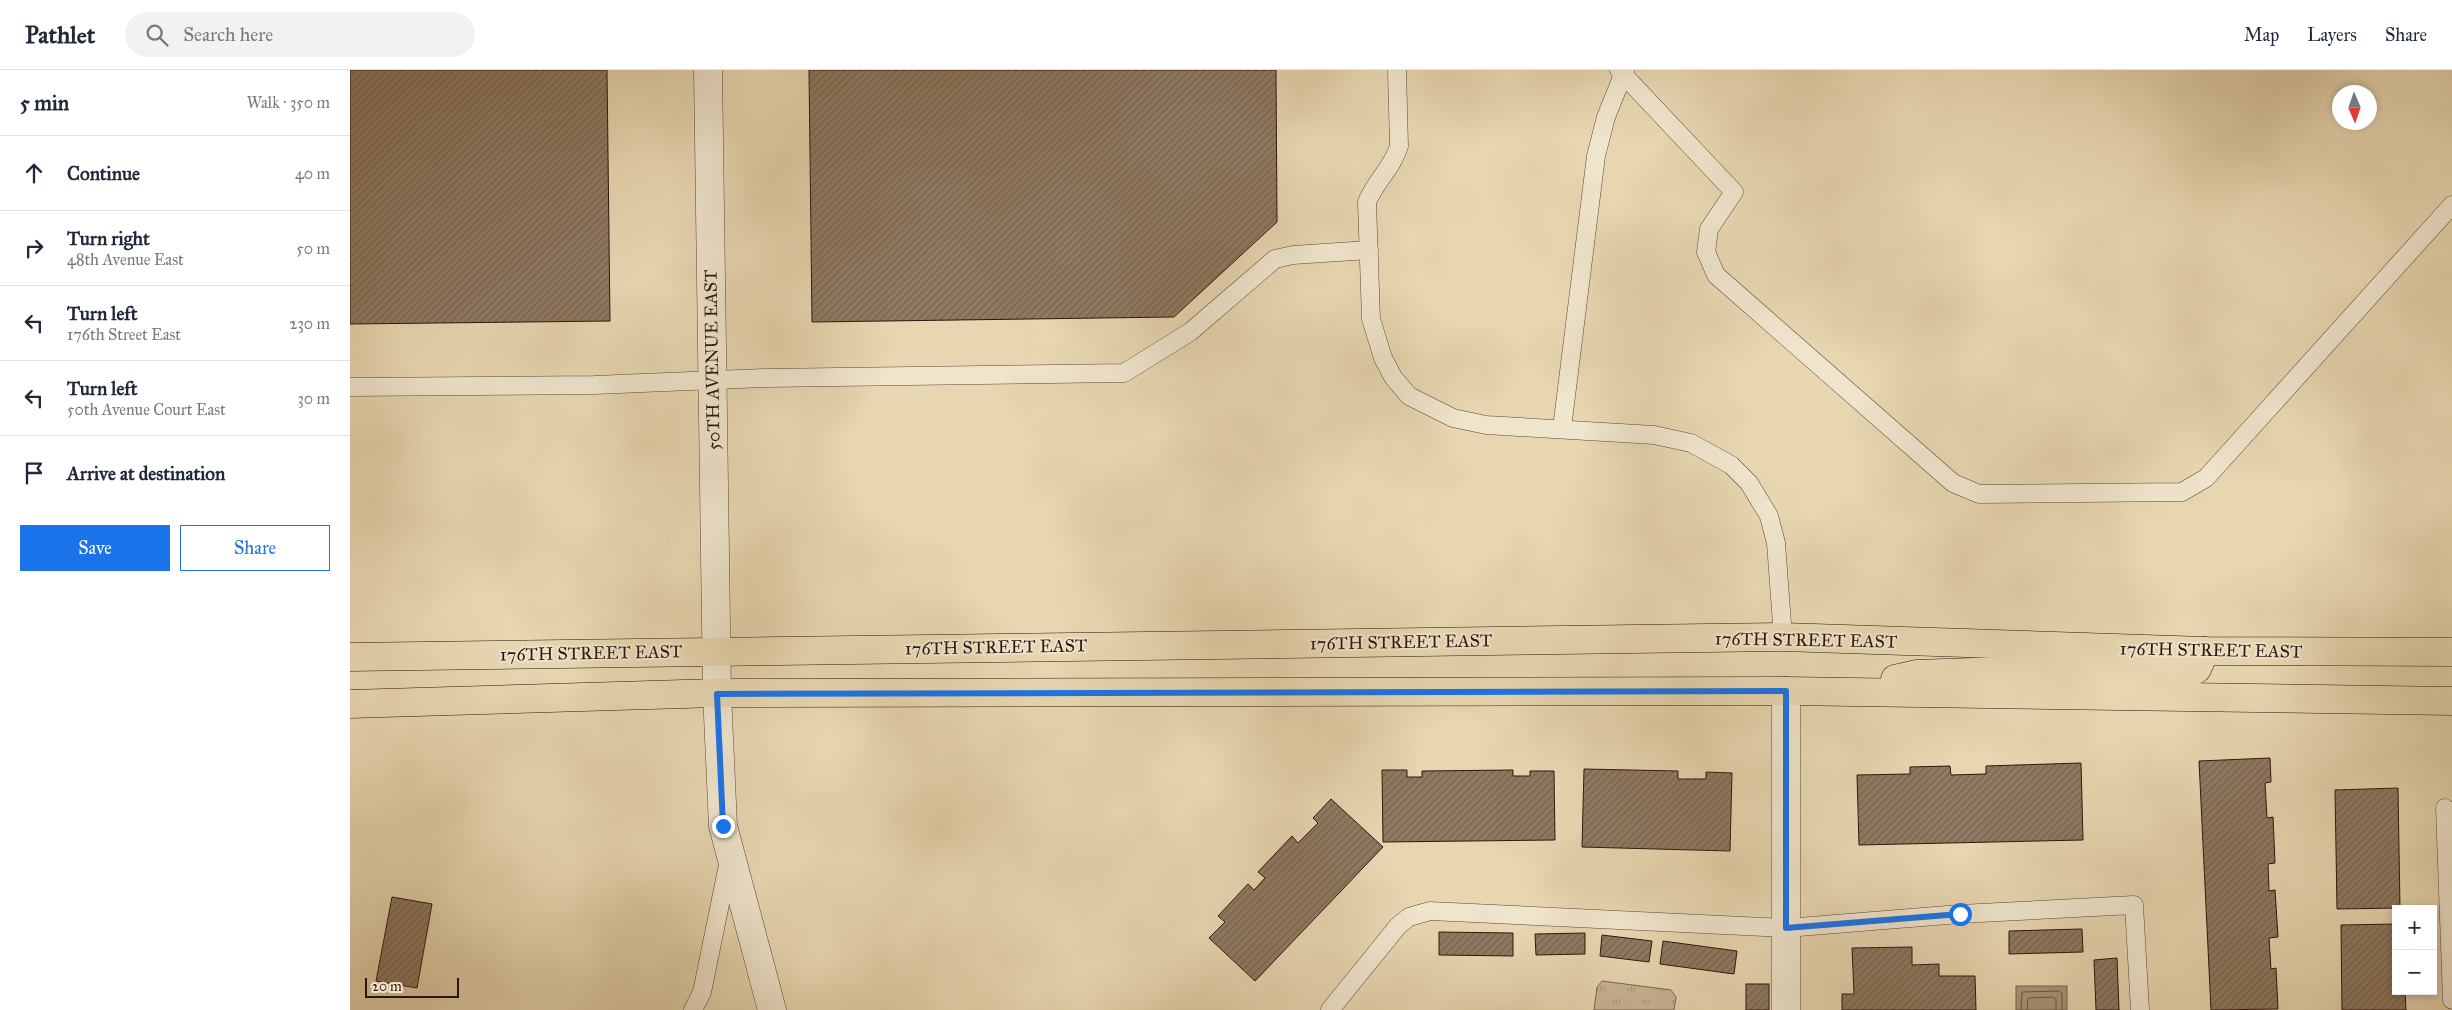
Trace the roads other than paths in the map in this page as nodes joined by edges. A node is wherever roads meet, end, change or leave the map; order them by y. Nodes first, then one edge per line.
1 (708, 70) edge
2 (1397, 70) edge
3 (1623, 71) edge
4 (2452, 205) edge
5 (1369, 250) junction
6 (712, 380) junction
7 (350, 387) edge
8 (1562, 428) junction
9 (1783, 637) junction
10 (717, 651) junction
11 (2206, 651) junction
12 (2452, 652) edge
13 (350, 656) edge
14 (1786, 691) junction
15 (1850, 692) junction
16 (717, 694) junction
17 (2452, 701) edge
18 (350, 704) edge
19 (2445, 808) dead end
20 (730, 855) junction
21 (1786, 928) junction
22 (2450, 942) edge
23 (2452, 1000) edge
24 (693, 1010) edge
25 (772, 1010) edge
26 (1330, 1010) edge
27 (1786, 1010) edge
28 (2140, 1010) edge

1 - 6 street, 50TH AVENUE EAST
2 - 5 lane
3 - 4 lane
3 - 8 lane
5 - 6 lane
5 - 8 lane
6 - 7 lane
6 - 10 street, 50TH AVENUE EAST
8 - 9 lane
9 - 10 main road, 176TH STREET EAST
9 - 11 main road, 176TH STREET EAST
10 - 13 main road, 176TH STREET EAST
10 - 16 street, 50TH AVENUE EAST
11 - 12 main road, 176TH STREET EAST
11 - 15 main road
14 - 15 main road
14 - 16 main road
14 - 21 street
15 - 17 main road
16 - 18 main road
16 - 20 street, 50TH AVENUE EAST
19 - 22 lane
20 - 24 lane
20 - 25 street, 50TH AVENUE EAST
21 - 26 lane
21 - 27 street
21 - 28 lane
22 - 23 lane

